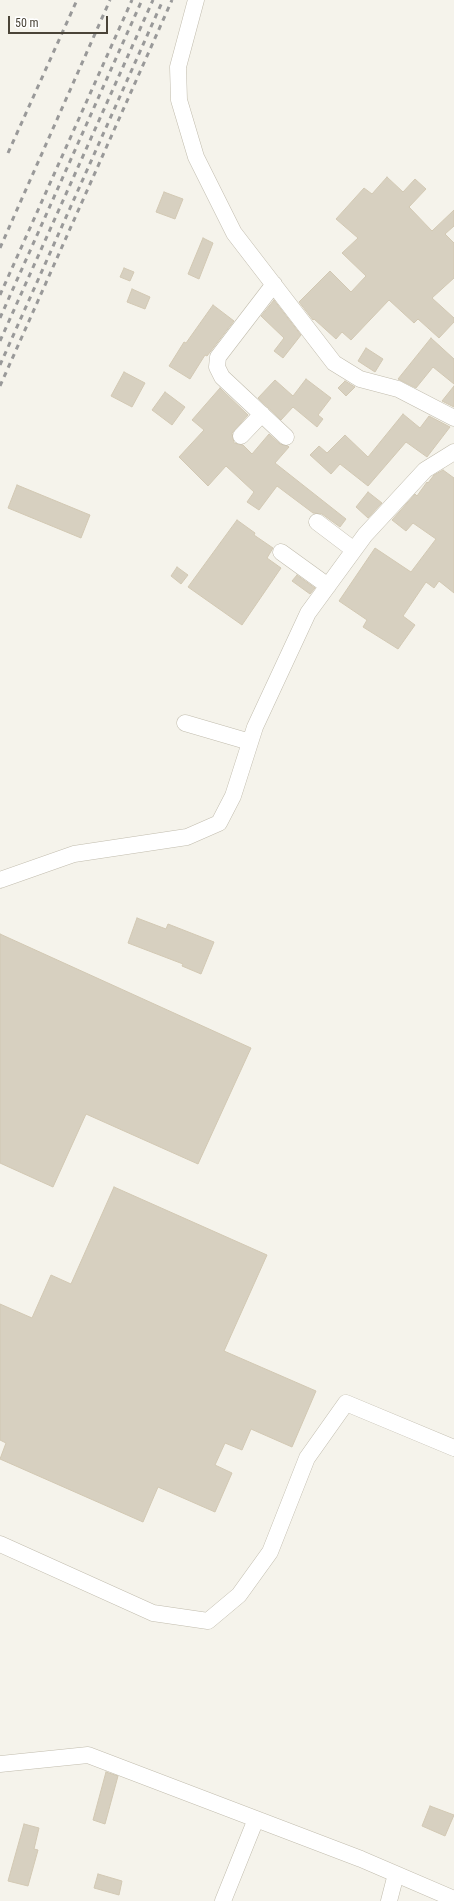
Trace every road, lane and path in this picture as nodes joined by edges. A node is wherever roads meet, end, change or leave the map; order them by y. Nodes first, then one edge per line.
1 (196, 0) edge
2 (274, 284) junction
3 (262, 414) junction
4 (454, 418) edge
5 (241, 436) dead end
6 (286, 437) dead end
7 (454, 452) edge
8 (317, 522) dead end
9 (354, 550) junction
10 (281, 552) dead end
11 (328, 586) junction
12 (184, 724) dead end
13 (250, 742) junction
14 (0, 880) edge
15 (454, 1448) edge
16 (0, 1544) edge
17 (0, 1764) edge
18 (256, 1819) junction
19 (396, 1874) junction
20 (454, 1899) edge
21 (223, 1901) edge
22 (389, 1901) edge

1 - 2 street
2 - 3 street
2 - 4 street
3 - 5 street
3 - 6 street
7 - 9 street
8 - 9 street
9 - 11 street
10 - 11 street
11 - 13 street
12 - 13 street
13 - 14 street
15 - 16 street
17 - 18 street
18 - 19 street
18 - 21 street
19 - 20 street
19 - 22 street

